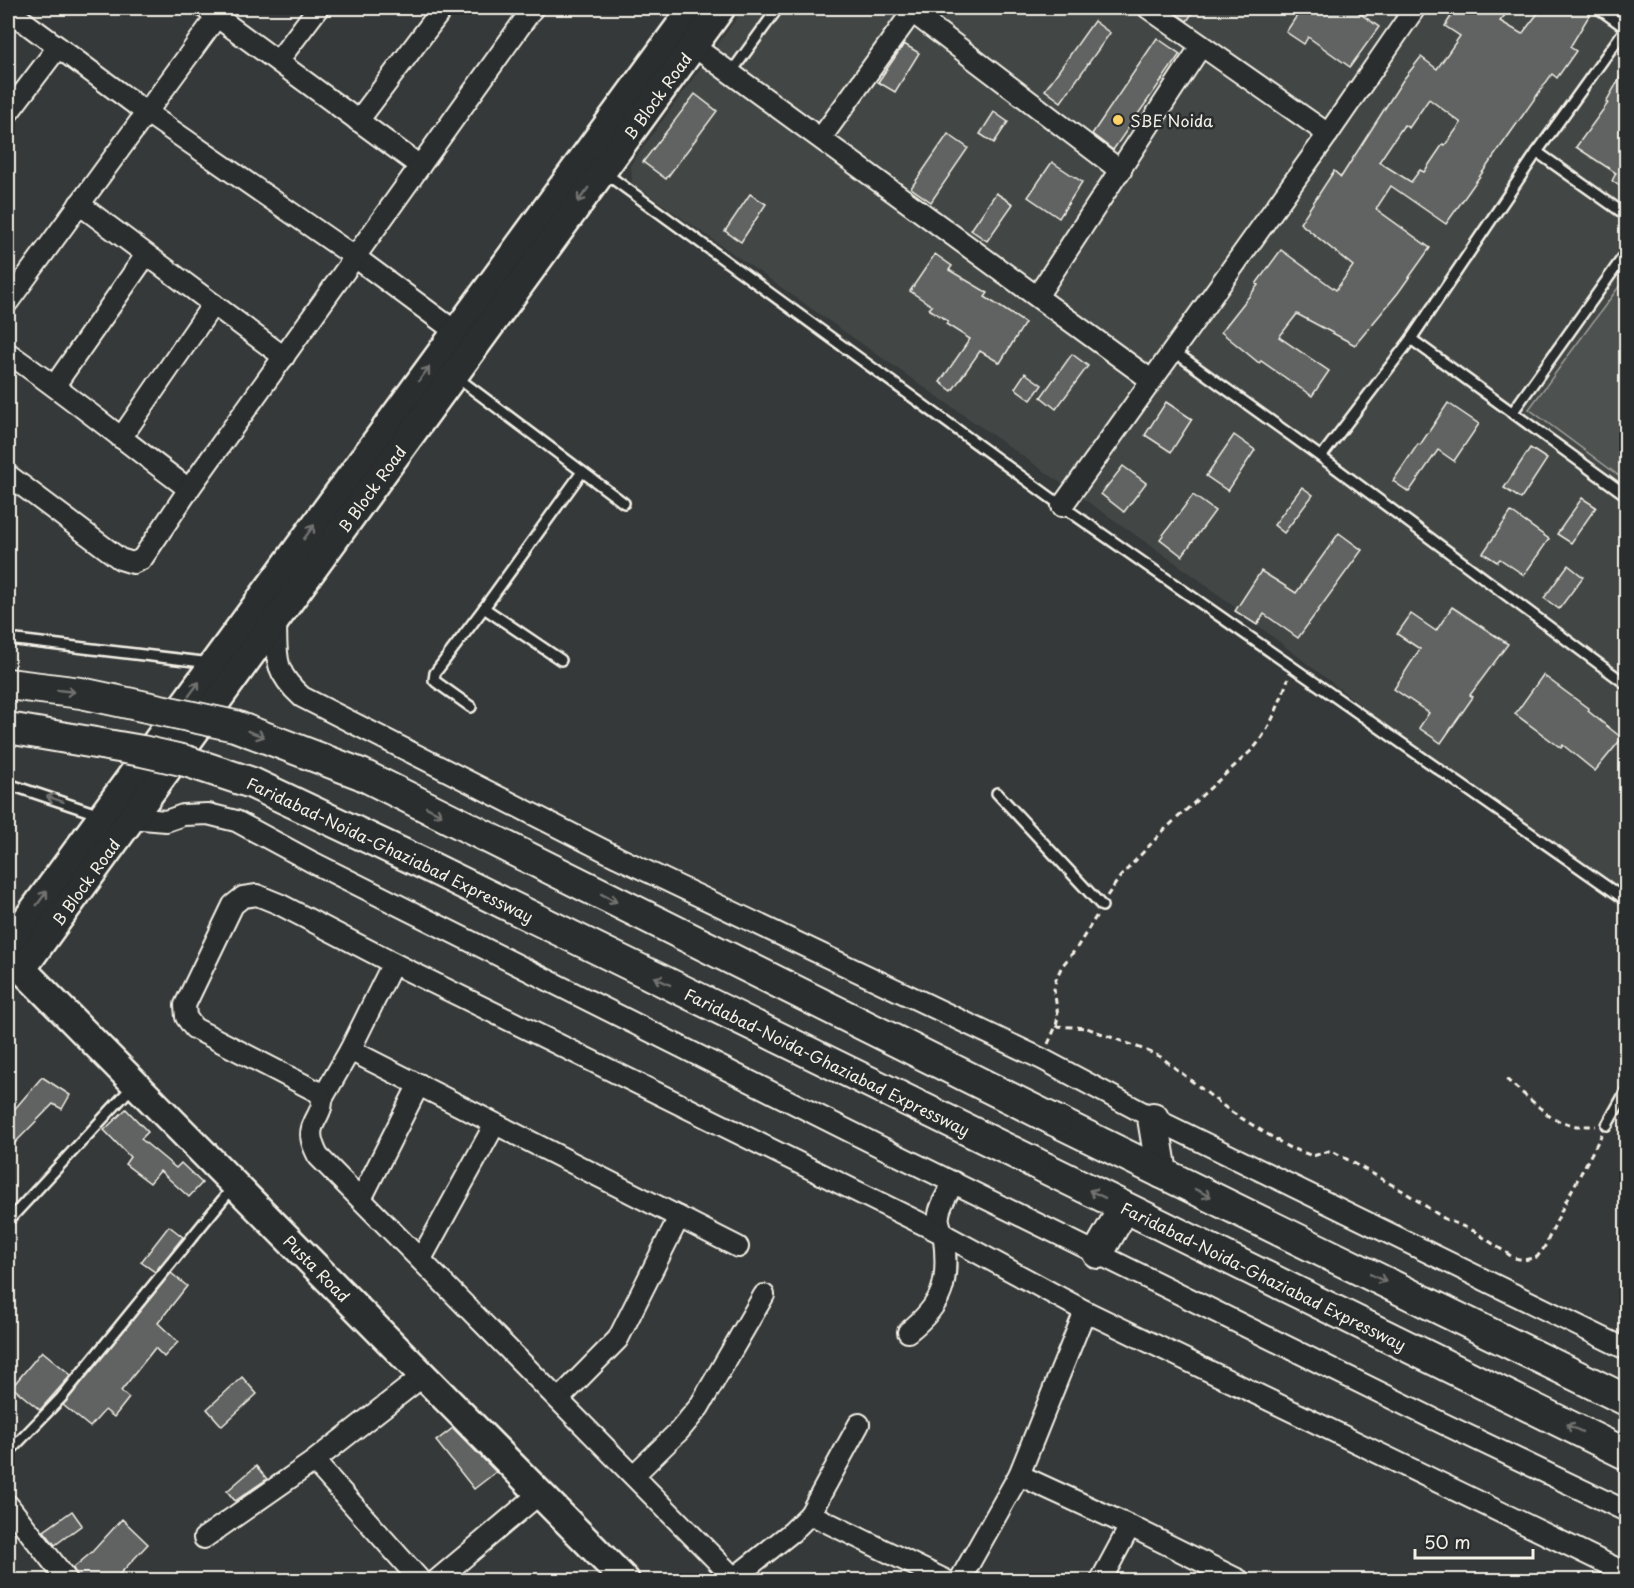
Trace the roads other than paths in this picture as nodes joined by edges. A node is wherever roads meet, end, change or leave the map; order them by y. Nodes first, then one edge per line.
1 (318, 8) edge
2 (443, 8) edge
3 (533, 8) edge
4 (693, 8) edge
5 (721, 8) edge
6 (778, 8) edge
7 (1148, 8) edge
8 (1413, 8) edge
9 (1598, 8) edge
10 (8, 10) edge
11 (215, 10) edge
12 (914, 10) edge
13 (1626, 28) edge
14 (692, 45) junction
15 (1201, 46) junction
16 (58, 47) junction
17 (278, 61) junction
18 (730, 74) junction
19 (8, 113) edge
20 (147, 114) junction
21 (358, 121) junction
22 (1328, 134) junction
23 (821, 138) junction
24 (1537, 152) junction
25 (592, 164) junction
26 (420, 166) junction
27 (1121, 171) junction
28 (79, 204) junction
29 (1626, 215) edge
30 (1626, 253) edge
31 (146, 255) junction
32 (355, 257) junction
33 (1038, 296) junction
34 (8, 302) edge
35 (213, 304) junction
36 (456, 332) junction
37 (1411, 339) junction
38 (1172, 350) junction
39 (8, 353) edge
40 (284, 357) junction
41 (453, 375) junction
42 (1151, 380) junction
43 (55, 385) junction
44 (1512, 413) junction
45 (121, 438) junction
46 (1321, 457) junction
47 (582, 472) junction
48 (8, 475) edge
49 (189, 489) junction
50 (1626, 495) edge
51 (624, 503) dead end
52 (1062, 506) junction
53 (484, 608) junction
54 (276, 618) junction
55 (8, 639) edge
56 (561, 660) dead end
57 (213, 663) junction
58 (8, 684) edge
59 (1626, 684) edge
60 (471, 707) dead end
61 (8, 728) edge
62 (8, 784) edge
63 (997, 793) dead end
64 (102, 816) junction
65 (131, 818) junction
66 (1626, 900) edge
67 (1102, 906) road end
68 (8, 945) edge
69 (15, 962) edge
70 (393, 963) junction
71 (350, 1050) junction
72 (135, 1084) junction
73 (419, 1084) junction
74 (1626, 1091) edge
75 (322, 1099) junction
76 (1153, 1118) junction
77 (495, 1124) junction
78 (1607, 1125) road end
79 (1162, 1173) junction
80 (954, 1182) junction
81 (235, 1185) junction
82 (361, 1199) junction
83 (1124, 1208) junction
84 (679, 1217) junction
85 (8, 1221) edge
86 (943, 1234) junction
87 (738, 1247) dead end
88 (1098, 1253) junction
89 (421, 1259) junction
90 (764, 1295) dead end
91 (1085, 1311) junction
92 (908, 1332) dead end
93 (1626, 1349) edge
94 (423, 1376) junction
95 (559, 1399) junction
96 (1626, 1400) edge
97 (859, 1424) dead end
98 (8, 1453) edge
99 (1626, 1454) edge
100 (314, 1461) junction
101 (634, 1475) junction
102 (1019, 1475) junction
103 (539, 1494) junction
104 (8, 1505) edge
105 (1626, 1511) edge
106 (810, 1514) junction
107 (1130, 1526) junction
108 (204, 1538) dead end
109 (1626, 1573) edge
110 (735, 1580) edge
111 (67, 1581) edge
112 (420, 1581) edge
113 (437, 1581) edge
114 (625, 1581) edge
115 (945, 1581) edge
116 (960, 1581) edge
117 (1101, 1581) edge
118 (1239, 1581) edge

1 - 17 street
2 - 21 street
3 - 26 street
4 - 25 street, B Block Road
5 - 14 street, B Block Road
6 - 18 lane
7 - 15 street
8 - 22 street
9 - 13 lane
10 - 16 street
11 - 17 street
11 - 20 street
12 - 23 street
12 - 27 street
13 - 24 lane
14 - 18 street
14 - 25 street, B Block Road
15 - 22 street
15 - 27 street
16 - 19 street
16 - 20 street
17 - 21 street
18 - 23 street
20 - 28 street
20 - 32 street
21 - 26 street
22 - 38 street
23 - 33 street
24 - 29 lane
24 - 37 lane
25 - 36 street, B Block Road
25 -> 41 street, B Block Road
25 - 52 lane
26 - 32 street
27 - 33 street
28 - 31 street
28 - 34 street
30 - 44 lane
31 - 35 street
31 - 43 street
32 - 36 street
32 - 40 street
33 - 42 street
35 - 40 street
35 - 45 street
57 -> 36 street, B Block Road
37 - 44 lane
37 - 46 lane
38 - 42 street
38 - 46 lane
39 - 43 street
40 - 49 street
41 - 47 lane
41 - 54 street, B Block Road
42 - 52 street
43 - 45 street
44 - 50 lane
45 - 49 street
46 - 59 lane
47 - 51 lane
47 - 53 lane
48 - 49 street
52 - 66 lane
53 - 56 lane
53 - 60 lane
54 - 65 street, B Block Road
54 - 76 street
55 - 57 lane
64 -> 57 street, B Block Road
58 -> 79 main road, bridge
83 -> 61 main road, Faridabad-Noida-Ghaziabad Expressway, bridge
64 -> 62 lane
63 - 67 lane
68 -> 64 street, B Block Road
65 - 69 street, B Block Road
65 - 80 street
69 - 72 street, Pusta Road
70 - 71 street
70 - 75 street
70 - 86 street
71 - 73 street
71 - 75 street
72 - 81 street, Pusta Road
72 - 85 lane
73 - 77 street
73 - 82 street
74 - 78 lane
75 - 82 street
76 - 79 main road
76 - 93 street
77 - 84 street
77 - 89 street
79 -> 96 main road
80 - 86 street
80 - 88 street
81 - 94 street, Pusta Road
81 - 98 lane
82 - 89 street
83 - 88 main road
99 -> 83 main road, Faridabad-Noida-Ghaziabad Expressway
84 - 87 street
84 - 95 street
86 - 91 street
86 - 92 street
88 - 105 street
89 - 95 street
90 - 101 street
91 - 102 street
91 - 109 street
94 - 100 street
94 - 103 street, Pusta Road
95 - 101 street
97 - 106 street
100 - 108 street
100 - 112 street
101 - 110 street
102 - 107 street
102 - 116 street
103 - 113 street
103 - 114 street, Pusta Road
104 - 111 street
106 - 110 street
106 - 115 street
107 - 117 street
107 - 118 street

